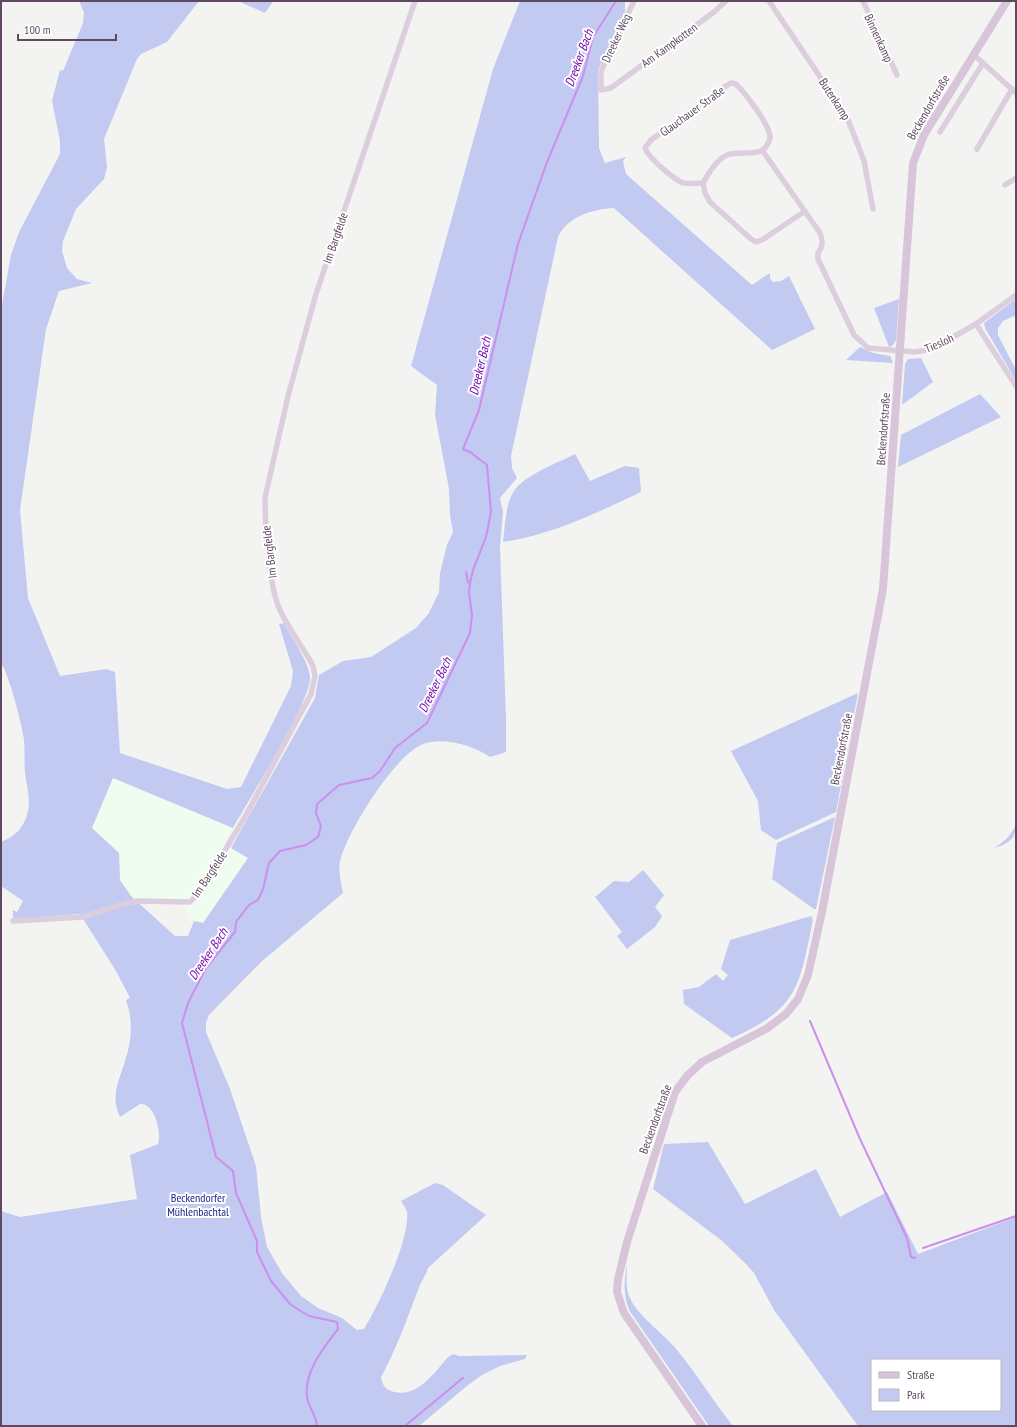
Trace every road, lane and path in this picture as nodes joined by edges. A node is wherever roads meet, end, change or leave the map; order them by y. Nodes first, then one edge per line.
1 (415, 1) edge
2 (634, 1) edge
3 (726, 1) edge
4 (769, 1) edge
5 (863, 1) edge
6 (1007, 1) edge
7 (974, 54) junction
8 (983, 63) junction
9 (897, 75) dead end
10 (611, 88) joint
11 (1014, 91) edge
12 (940, 132) dead end
13 (977, 149) dead end
14 (762, 150) junction
15 (1016, 178) edge
16 (703, 183) junction
17 (1005, 184) dead end
18 (873, 209) dead end
19 (805, 211) junction
20 (1016, 295) edge
21 (976, 324) junction
22 (900, 351) junction
23 (1016, 386) edge
24 (13, 921) dead end
25 (702, 1426) edge

1 - 24 street, Im Bargfelde
2 - 10 street, Dreeker Weg
3 - 10 street, Am Kampkotten
4 - 18 street, Butenkamp
5 - 9 street, Binnenkamp
6 - 7 street, Beckendorfstraße
7 - 8 street
7 - 22 street, Beckendorfstraße
8 - 11 street
8 - 12 street
11 - 13 street
14 - 16 street
14 - 16 street, Glauchauer Straße
14 - 19 street
15 - 17 street
16 - 19 street
19 - 22 street
20 - 21 street, Tiesloh
21 - 22 street, Tiesloh
21 - 23 street
22 - 25 street, Beckendorfstraße

